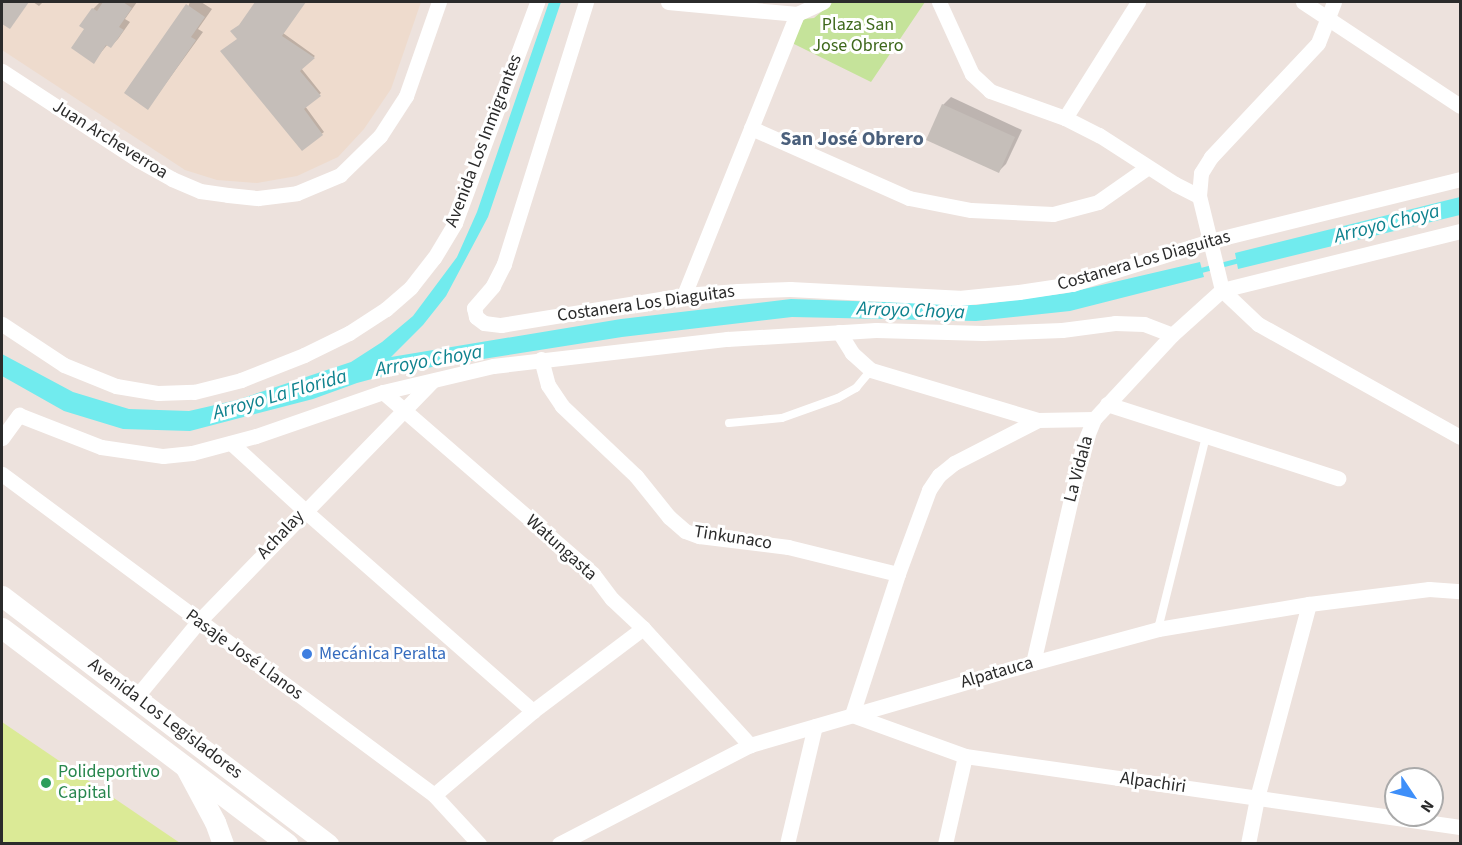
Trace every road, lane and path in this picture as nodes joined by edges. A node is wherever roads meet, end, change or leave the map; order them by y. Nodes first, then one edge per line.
1 (439, 2) edge
2 (537, 2) edge
3 (586, 2) edge
4 (668, 2) edge
5 (823, 2) edge
6 (939, 2) edge
7 (1138, 2) edge
8 (1303, 2) edge
9 (1334, 2) edge
10 (797, 14) junction
11 (1328, 19) junction
12 (2, 71) edge
13 (1461, 106) edge
14 (1065, 117) junction
15 (751, 128) junction
16 (1148, 167) junction
17 (1461, 179) edge
18 (1198, 196) junction
19 (1461, 231) edge
20 (1210, 241) junction
21 (1220, 283) junction
22 (684, 295) junction
23 (2, 324) edge
24 (839, 332) junction
25 (1172, 335) junction
26 (541, 358) junction
27 (871, 370) junction
28 (433, 380) junction
29 (383, 392) junction
30 (1107, 404) junction
31 (403, 409) junction
32 (1094, 419) junction
33 (1038, 420) junction
34 (729, 423) dead end
35 (1206, 436) junction
36 (1461, 436) edge
37 (2, 438) edge
38 (231, 443) junction
39 (2, 474) edge
40 (1338, 478) dead end
41 (304, 510) junction
42 (898, 574) junction
43 (1461, 591) edge
44 (2, 596) edge
45 (1309, 604) junction
46 (198, 622) junction
47 (2, 628) edge
48 (643, 628) junction
49 (1158, 629) junction
50 (1033, 663) junction
51 (137, 696) junction
52 (533, 711) junction
53 (852, 715) junction
54 (815, 726) junction
55 (750, 745) junction
56 (965, 756) junction
57 (183, 763) junction
58 (434, 795) junction
59 (1257, 798) junction
60 (1461, 827) edge
61 (223, 843) edge
62 (288, 843) edge
63 (328, 843) edge
64 (479, 843) edge
65 (559, 843) edge
66 (787, 843) edge
67 (945, 843) edge
68 (1248, 843) edge

1 - 12 street, Juan Archeverroa
2 - 23 street, Avenida Los Inmigrantes
3 - 22 street, Costanera Los Diaguitas
4 - 10 street
5 - 10 street
6 - 14 street
7 - 14 street
8 - 11 street
9 - 11 street
10 - 15 street
11 - 13 street
11 - 18 street
14 - 16 street
15 - 16 street
15 - 22 street
16 - 18 street
17 - 20 street, Costanera Los Diaguitas
18 - 20 street
19 - 21 street
20 - 21 street
20 - 22 street, Costanera Los Diaguitas
21 - 25 street, La Vidala
21 - 36 street
24 - 25 street
24 - 26 street
24 - 27 street
25 - 30 street, La Vidala
26 - 28 street
26 - 42 street, Tinkunaco
27 - 33 street
27 - 34 lane
28 - 29 street
28 - 31 street, Achalay
29 - 31 street, Watungasta
29 - 38 street
30 - 32 street, La Vidala
30 - 35 street
31 - 41 street, Achalay
31 - 48 street, Watungasta
32 - 33 street
32 - 50 street, La Vidala
33 - 42 street
35 - 40 street
35 - 49 lane
37 - 38 street
38 - 41 street
39 - 46 street, Pasaje José Llanos
41 - 46 street, Achalay
41 - 52 street
42 - 53 street
43 - 45 street, Alpatauca
44 - 51 main road, Avenida Los Legisladores
45 - 49 street, Alpatauca
45 - 59 street
46 - 51 street, Achalay
46 - 58 street, Pasaje José Llanos
47 - 57 main road, Avenida Los Legisladores
48 - 52 street
48 - 55 street, Watungasta
49 - 50 street, Alpatauca
50 - 53 street, Alpatauca
51 - 63 main road, Avenida Los Legisladores
52 - 58 street
53 - 54 street, Alpatauca
53 - 56 street, Alpachiri
54 - 55 street, Alpatauca
54 - 66 street
55 - 65 street, Alpatauca
56 - 59 street, Alpachiri
56 - 67 street
57 - 61 main road
57 - 62 main road, Avenida Los Legisladores
58 - 64 street, Pasaje José Llanos
59 - 60 street, Alpachiri
59 - 68 street

